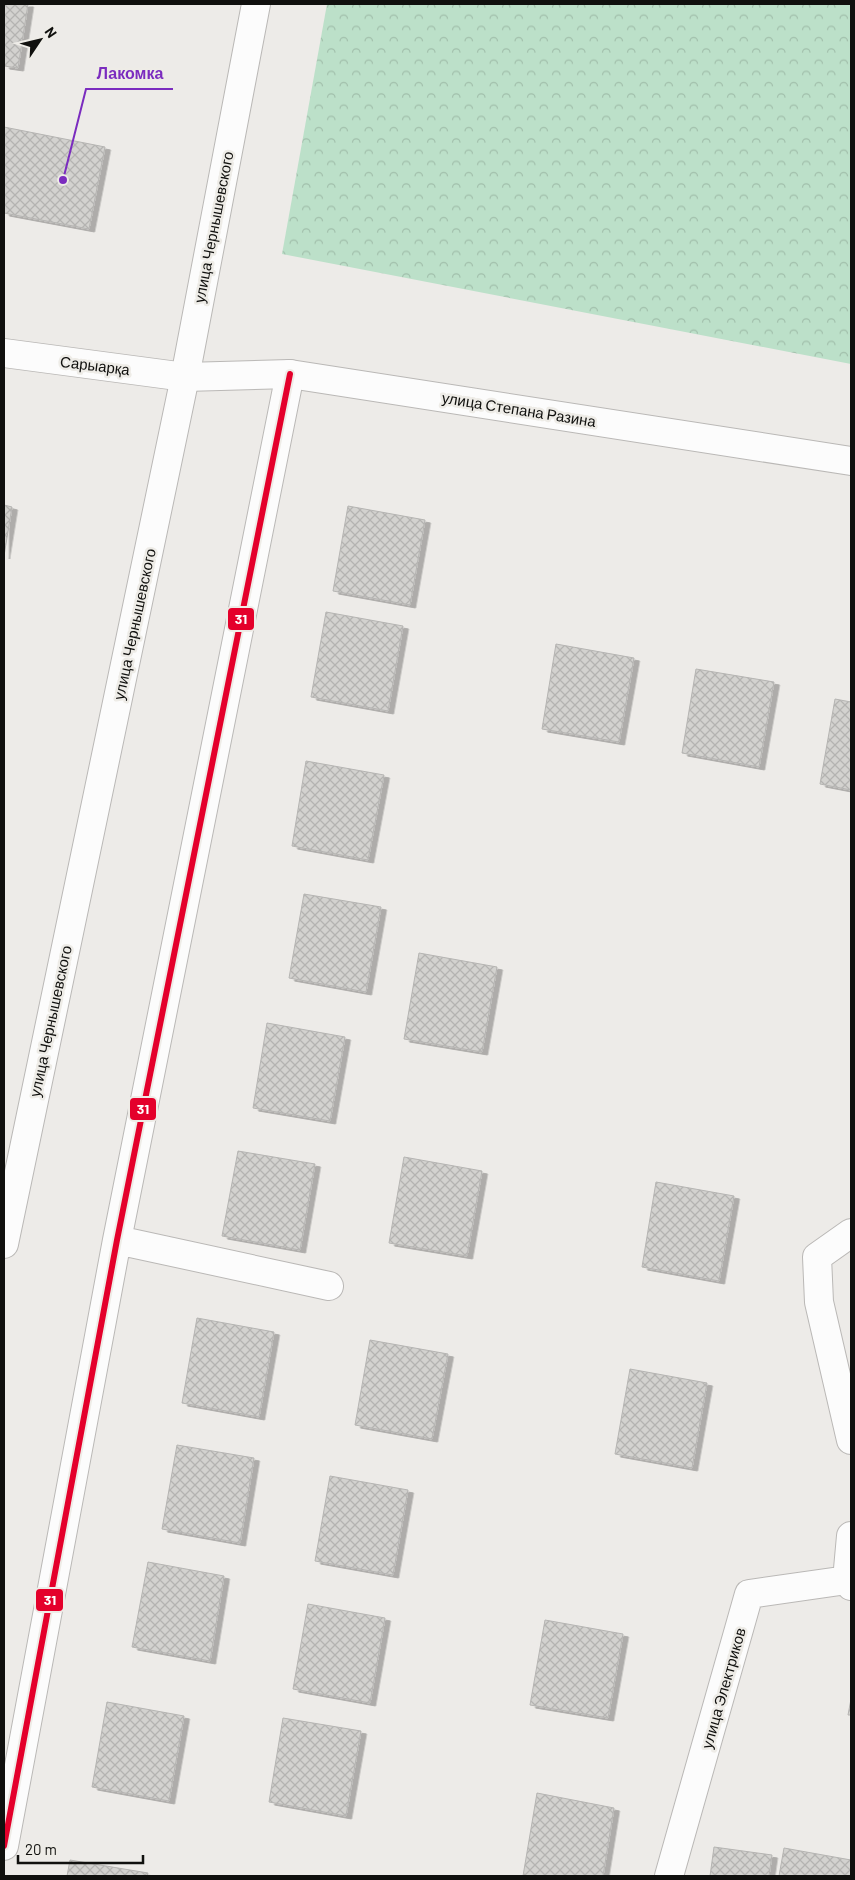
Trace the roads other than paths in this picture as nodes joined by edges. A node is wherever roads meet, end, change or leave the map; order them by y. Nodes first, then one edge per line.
1 (256, 4) edge
2 (4, 353) edge
3 (290, 374) junction
4 (185, 377) junction
5 (851, 461) edge
6 (851, 1233) edge
7 (117, 1240) junction
8 (4, 1244) edge
9 (329, 1286) dead end
10 (851, 1440) edge
11 (851, 1536) edge
12 (849, 1583) edge
13 (4, 1846) edge
14 (669, 1876) edge

1 - 4 street, улица Чернышевского
2 - 4 street, Сарыарқа
3 - 4 street, улица Степана Разина
3 - 5 street, улица Степана Разина
3 - 7 street
4 - 8 street, улица Чернышевского
6 - 10 street
7 - 9 street
7 - 13 street
11 - 12 street
12 - 14 street, улица Электриков

